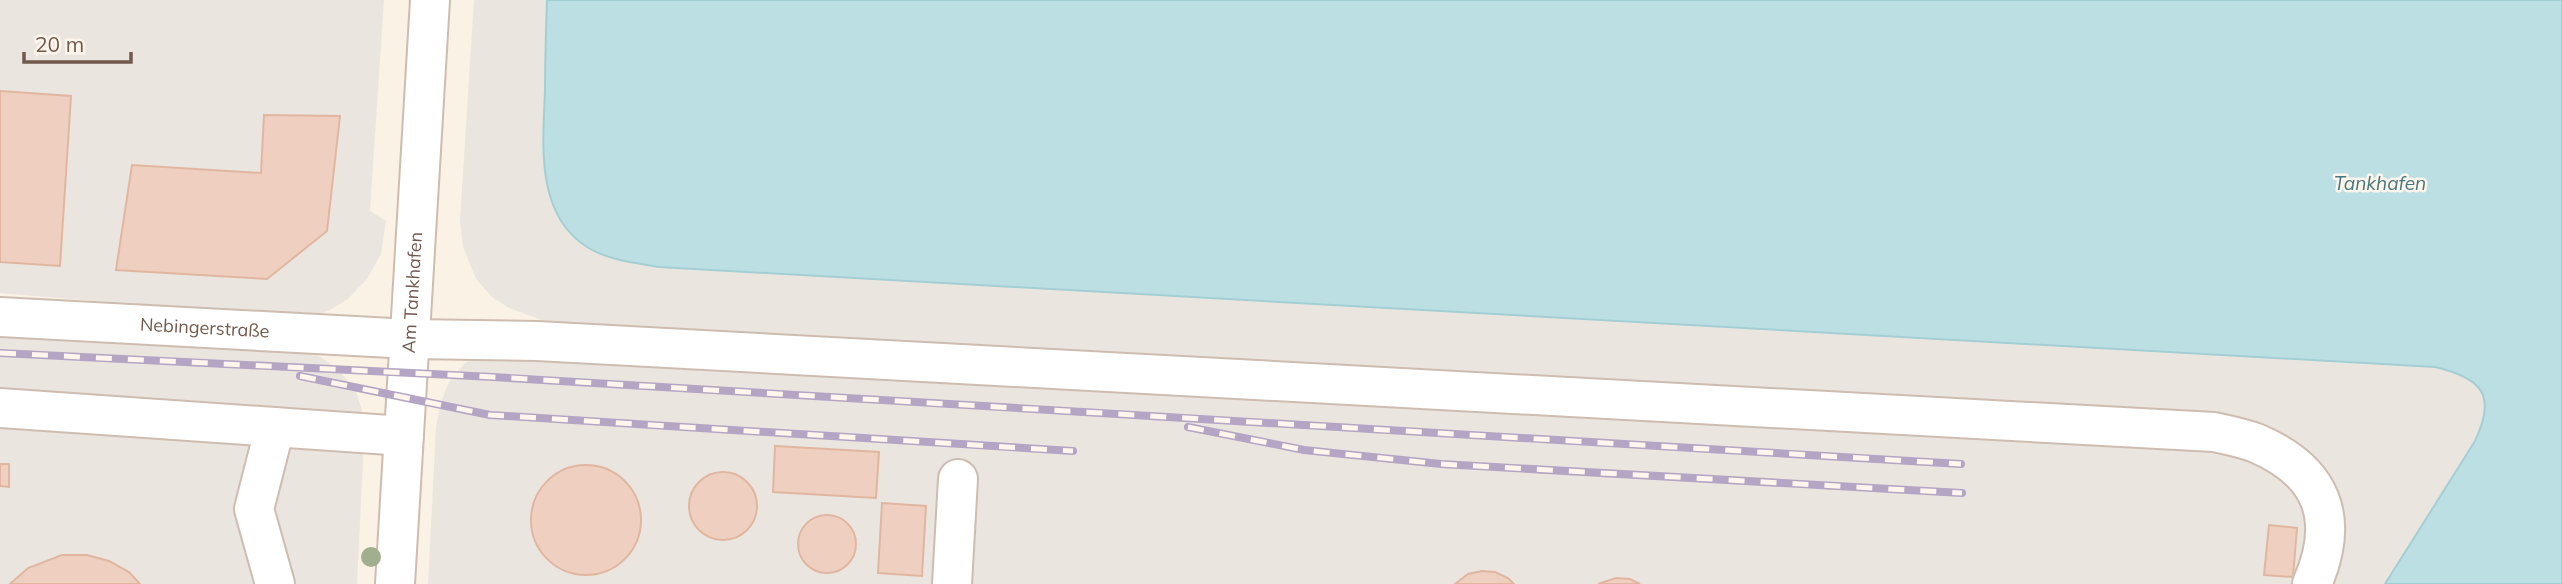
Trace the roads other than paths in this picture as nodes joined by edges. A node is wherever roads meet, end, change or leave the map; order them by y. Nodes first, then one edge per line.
1 (430, 0) edge
2 (0, 317) edge
3 (410, 339) junction
4 (0, 408) edge
5 (275, 427) junction
6 (404, 436) junction
7 (957, 479) dead end
8 (275, 584) edge
9 (395, 584) edge
10 (952, 584) edge
11 (2312, 584) edge

1 - 3 street, Am Tankhafen
2 - 3 street, Nebingerstraße
3 - 6 street, Am Tankhafen
3 - 11 street, Nebingerstraße
4 - 5 street
5 - 6 street
5 - 8 street
6 - 9 street, Am Tankhafen
7 - 10 street

